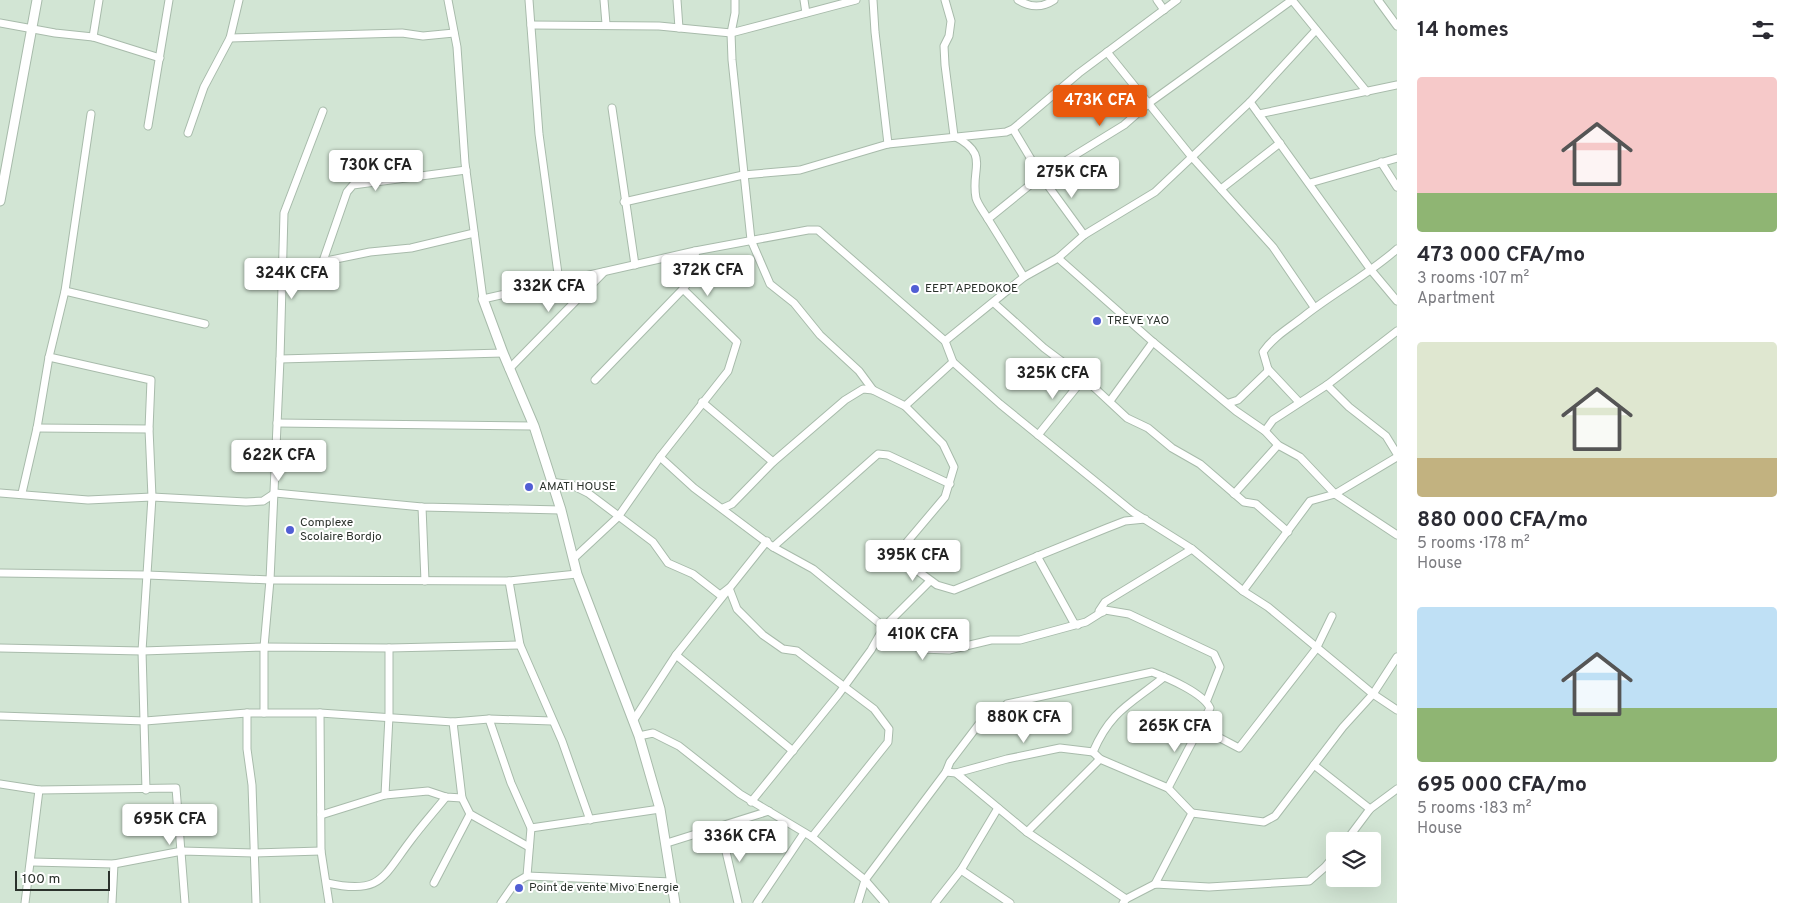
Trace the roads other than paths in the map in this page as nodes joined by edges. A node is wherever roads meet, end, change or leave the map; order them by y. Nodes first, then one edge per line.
1 (37, 0) edge
2 (99, 0) edge
3 (169, 0) edge
4 (239, 0) edge
5 (448, 0) edge
6 (529, 0) edge
7 (604, 0) edge
8 (677, 0) edge
9 (735, 0) edge
10 (804, 0) edge
11 (856, 0) edge
12 (873, 0) edge
13 (945, 0) edge
14 (1018, 0) edge
15 (1054, 0) edge
16 (1157, 0) edge
17 (1177, 0) edge
18 (1292, 0) edge
19 (1378, 0) edge
20 (1164, 10) junction
21 (806, 13) junction
22 (0, 23) edge
23 (606, 24) junction
24 (531, 25) junction
25 (1397, 26) edge
26 (679, 28) junction
27 (32, 30) junction
28 (1316, 30) junction
29 (454, 33) junction
30 (731, 33) junction
31 (93, 37) junction
32 (230, 38) junction
33 (1107, 52) junction
34 (160, 58) junction
35 (1397, 85) edge
36 (1367, 92) junction
37 (1250, 102) junction
38 (1149, 103) junction
39 (612, 108) dead end
40 (323, 111) dead end
41 (92, 114) dead end
42 (1259, 114) junction
43 (148, 126) dead end
44 (1013, 129) junction
45 (188, 133) dead end
46 (954, 136) junction
47 (1280, 143) junction
48 (888, 144) junction
49 (1191, 156) junction
50 (1397, 158) edge
51 (1381, 162) junction
52 (466, 170) junction
53 (743, 175) junction
54 (1042, 176) junction
55 (1310, 183) junction
56 (1397, 187) edge
57 (1220, 189) junction
58 (0, 201) edge
59 (624, 202) junction
60 (988, 219) junction
61 (474, 233) junction
62 (1084, 235) junction
63 (751, 240) junction
64 (1397, 249) edge
65 (695, 251) junction
66 (1058, 258) junction
67 (324, 261) junction
68 (635, 265) junction
69 (282, 270) junction
70 (1370, 270) junction
71 (604, 272) junction
72 (1024, 277) junction
73 (559, 281) junction
74 (683, 289) junction
75 (65, 291) junction
76 (483, 299) junction
77 (1397, 301) edge
78 (994, 303) junction
79 (1314, 307) junction
80 (205, 324) dead end
81 (1397, 331) edge
82 (944, 341) junction
83 (1153, 342) junction
84 (502, 353) junction
85 (49, 357) junction
86 (280, 359) junction
87 (953, 362) junction
88 (509, 369) junction
89 (1268, 369) junction
90 (1084, 378) junction
91 (595, 380) dead end
92 (1327, 385) junction
93 (873, 390) junction
94 (702, 402) junction
95 (1110, 402) junction
96 (1299, 402) junction
97 (1229, 403) junction
98 (905, 406) junction
99 (278, 423) junction
100 (534, 426) junction
101 (37, 428) junction
102 (150, 429) junction
103 (1265, 431) junction
104 (1038, 435) junction
105 (1278, 445) junction
106 (1397, 455) edge
107 (660, 457) junction
108 (774, 462) junction
109 (551, 482) junction
110 (950, 484) junction
111 (0, 493) edge
112 (22, 493) junction
113 (275, 493) junction
114 (1234, 494) junction
115 (1335, 494) junction
116 (152, 497) junction
117 (422, 507) junction
118 (723, 508) junction
119 (561, 510) junction
120 (618, 517) junction
121 (1145, 519) junction
122 (1288, 532) junction
123 (1397, 536) edge
124 (767, 541) junction
125 (773, 547) junction
126 (1192, 548) junction
127 (1037, 556) junction
128 (573, 560) junction
129 (0, 573) edge
130 (577, 574) junction
131 (147, 575) junction
132 (270, 580) junction
133 (425, 581) junction
134 (509, 581) junction
135 (930, 581) junction
136 (729, 588) junction
137 (1243, 591) junction
138 (1105, 610) junction
139 (1332, 616) dead end
140 (1078, 625) junction
141 (884, 627) junction
142 (520, 645) junction
143 (264, 647) junction
144 (0, 648) edge
145 (389, 648) junction
146 (1316, 649) junction
147 (142, 651) junction
148 (676, 655) junction
149 (1397, 657) edge
150 (1164, 676) junction
151 (845, 686) junction
152 (1373, 694) junction
153 (1206, 700) junction
154 (1397, 710) edge
155 (247, 713) junction
156 (264, 713) junction
157 (320, 713) junction
158 (0, 716) edge
159 (389, 716) junction
160 (489, 719) junction
161 (145, 721) junction
162 (552, 721) junction
163 (633, 721) junction
164 (453, 722) junction
165 (1201, 728) junction
166 (639, 736) junction
167 (793, 751) junction
168 (1094, 752) junction
169 (1100, 759) junction
170 (1314, 765) junction
171 (946, 772) junction
172 (956, 773) junction
173 (0, 784) edge
174 (1168, 788) junction
175 (40, 790) junction
176 (146, 790) junction
177 (1396, 792) edge
178 (385, 795) junction
179 (446, 797) junction
180 (462, 798) junction
181 (751, 802) junction
182 (998, 808) junction
183 (660, 809) junction
184 (1370, 810) junction
185 (770, 811) junction
186 (1192, 812) junction
187 (470, 814) junction
188 (321, 815) junction
189 (590, 820) junction
190 (720, 826) junction
191 (531, 828) junction
192 (1027, 832) junction
193 (1353, 832) edge
194 (804, 833) junction
195 (812, 837) junction
196 (667, 843) junction
197 (530, 847) junction
198 (182, 850) junction
199 (321, 851) junction
200 (254, 853) junction
201 (32, 862) junction
202 (114, 864) junction
203 (1326, 866) edge
204 (961, 870) junction
205 (527, 876) junction
206 (865, 880) junction
207 (672, 882) junction
208 (327, 883) junction
209 (434, 883) dead end
210 (1155, 884) junction
211 (1124, 901) edge
212 (25, 903) edge
213 (112, 903) edge
214 (185, 903) edge
215 (256, 903) edge
216 (329, 903) edge
217 (501, 903) edge
218 (675, 903) edge
219 (738, 903) edge
220 (757, 903) edge
221 (858, 903) edge
222 (886, 903) edge
223 (935, 903) edge
224 (1010, 903) edge

1 - 27 street
2 - 31 street
3 - 34 street
4 - 32 street
5 - 29 street
6 - 24 street
7 - 23 street
8 - 26 street
9 - 30 street
10 - 21 street
11 - 21 street
12 - 48 street
13 - 46 street
14 - 15 street
16 - 20 street
17 - 20 street
18 - 28 street
18 - 38 street
19 - 25 street
20 - 33 street
21 - 30 street
22 - 27 street
23 - 24 street
23 - 26 street
24 - 73 street
26 - 30 street
27 - 31 street
27 - 58 street
28 - 36 street
28 - 37 street
29 - 32 street
29 - 52 street
30 - 53 street
31 - 34 street
32 - 45 street
33 - 38 street
33 - 44 street
34 - 43 street
35 - 36 street
36 - 42 street
37 - 42 street
37 - 49 street
38 - 49 street
38 - 54 street
39 - 59 street
40 - 69 street
41 - 75 street
42 - 47 street
44 - 46 street
44 - 54 street
46 - 48 street
46 - 60 street
47 - 55 street
47 - 57 street
48 - 53 street
49 - 57 street
49 - 62 street
50 - 51 street
51 - 55 street
51 - 56 street
52 - 61 street
52 - 67 street
53 - 59 street
53 - 63 street
54 - 60 street
54 - 62 street
55 - 70 street
57 - 79 street
59 - 68 street
60 - 72 street
61 - 67 street
61 - 76 street
62 - 66 street
63 - 65 street
63 - 82 street
63 - 93 street
64 - 70 street
65 - 68 street
65 - 74 street
66 - 72 street
66 - 83 street
67 - 69 street
68 - 71 street
69 - 86 street
70 - 77 street
70 - 79 street
71 - 73 street
71 - 88 street
72 - 78 street
73 - 76 street
74 - 91 street
74 - 94 street
75 - 80 street
75 - 85 street
76 - 84 street
78 - 82 street
78 - 90 street
79 - 89 street
81 - 92 street
82 - 87 street
83 - 95 street
83 - 97 street
84 - 86 street
84 - 88 street
85 - 101 street
85 - 102 street
86 - 99 street
87 - 98 street
87 - 104 street
88 - 100 street
89 - 96 street
89 - 97 street
90 - 95 street
90 - 104 street
92 - 96 street
92 - 106 street
93 - 98 street
93 - 108 street
94 - 107 street
94 - 108 street
95 - 114 street
96 - 103 street
97 - 103 street
98 - 110 street
99 - 100 street
99 - 113 street
100 - 109 street
101 - 102 street
101 - 112 street
102 - 116 street
103 - 105 street
104 - 121 street
105 - 114 street
105 - 115 street
106 - 115 street
107 - 118 street
107 - 120 street
108 - 118 street
109 - 119 street
109 - 120 street
110 - 125 street
110 - 135 street
111 - 112 street
112 - 116 street
113 - 116 street
113 - 117 street
113 - 132 street
114 - 122 street
115 - 122 street
115 - 123 street
116 - 131 street
117 - 119 street
117 - 133 street
118 - 124 street
119 - 128 street
120 - 128 street
120 - 136 street
121 - 126 street
121 - 127 street
122 - 137 street
124 - 125 street
124 - 136 street
125 - 141 street
126 - 137 street
126 - 138 street
127 - 135 street
127 - 140 street
128 - 130 street
129 - 131 street
130 - 134 street
130 - 163 street
131 - 132 street
131 - 147 street
132 - 133 street
132 - 143 street
133 - 134 street
134 - 142 street
135 - 141 street
136 - 148 street
136 - 151 street
137 - 146 street
138 - 140 street
138 - 153 street
139 - 146 street
140 - 141 street
141 - 151 street
142 - 145 street
142 - 162 street
143 - 145 street
143 - 147 street
143 - 156 street
144 - 147 street
145 - 159 street
146 - 152 street
146 - 165 street
147 - 161 street
148 - 163 street
148 - 167 street
149 - 152 street
150 - 153 street
150 - 168 street
150 - 171 street
151 - 167 street
151 - 195 street
152 - 154 street
152 - 170 street
153 - 165 street
155 - 156 street
155 - 161 street
155 - 200 street
156 - 157 street
157 - 159 street
157 - 188 street
158 - 161 street
159 - 164 street
159 - 178 street
160 - 162 street
160 - 164 street
160 - 191 street
161 - 176 street
162 - 189 street
163 - 166 street
164 - 180 street
165 - 174 street
166 - 181 street
166 - 183 street
167 - 181 street
168 - 169 street
168 - 172 street
169 - 174 street
169 - 192 street
170 - 184 street
170 - 186 street
171 - 172 street
171 - 206 street
172 - 182 street
173 - 175 street
174 - 186 street
175 - 176 street
175 - 201 street
176 - 198 street
177 - 184 street
178 - 179 street
178 - 188 street
179 - 180 street
179 - 208 street
180 - 187 street
181 - 185 street
182 - 192 street
182 - 204 street
183 - 189 street
183 - 196 street
184 - 193 street
185 - 190 street
185 - 194 street
186 - 210 street
187 - 197 street
187 - 209 street
188 - 199 street
189 - 191 street
190 - 196 street
190 - 219 street
191 - 197 street
192 - 211 street
194 - 195 street
194 - 220 street
195 - 206 street
196 - 207 street
197 - 205 street
198 - 200 street
198 - 202 street
198 - 214 street
199 - 200 street
199 - 208 street
200 - 215 street
201 - 202 street
201 - 212 street
202 - 213 street
203 - 210 street
204 - 223 street
204 - 224 street
205 - 207 street
205 - 217 street
206 - 221 street
206 - 222 street
207 - 218 street
208 - 216 street
210 - 211 street

